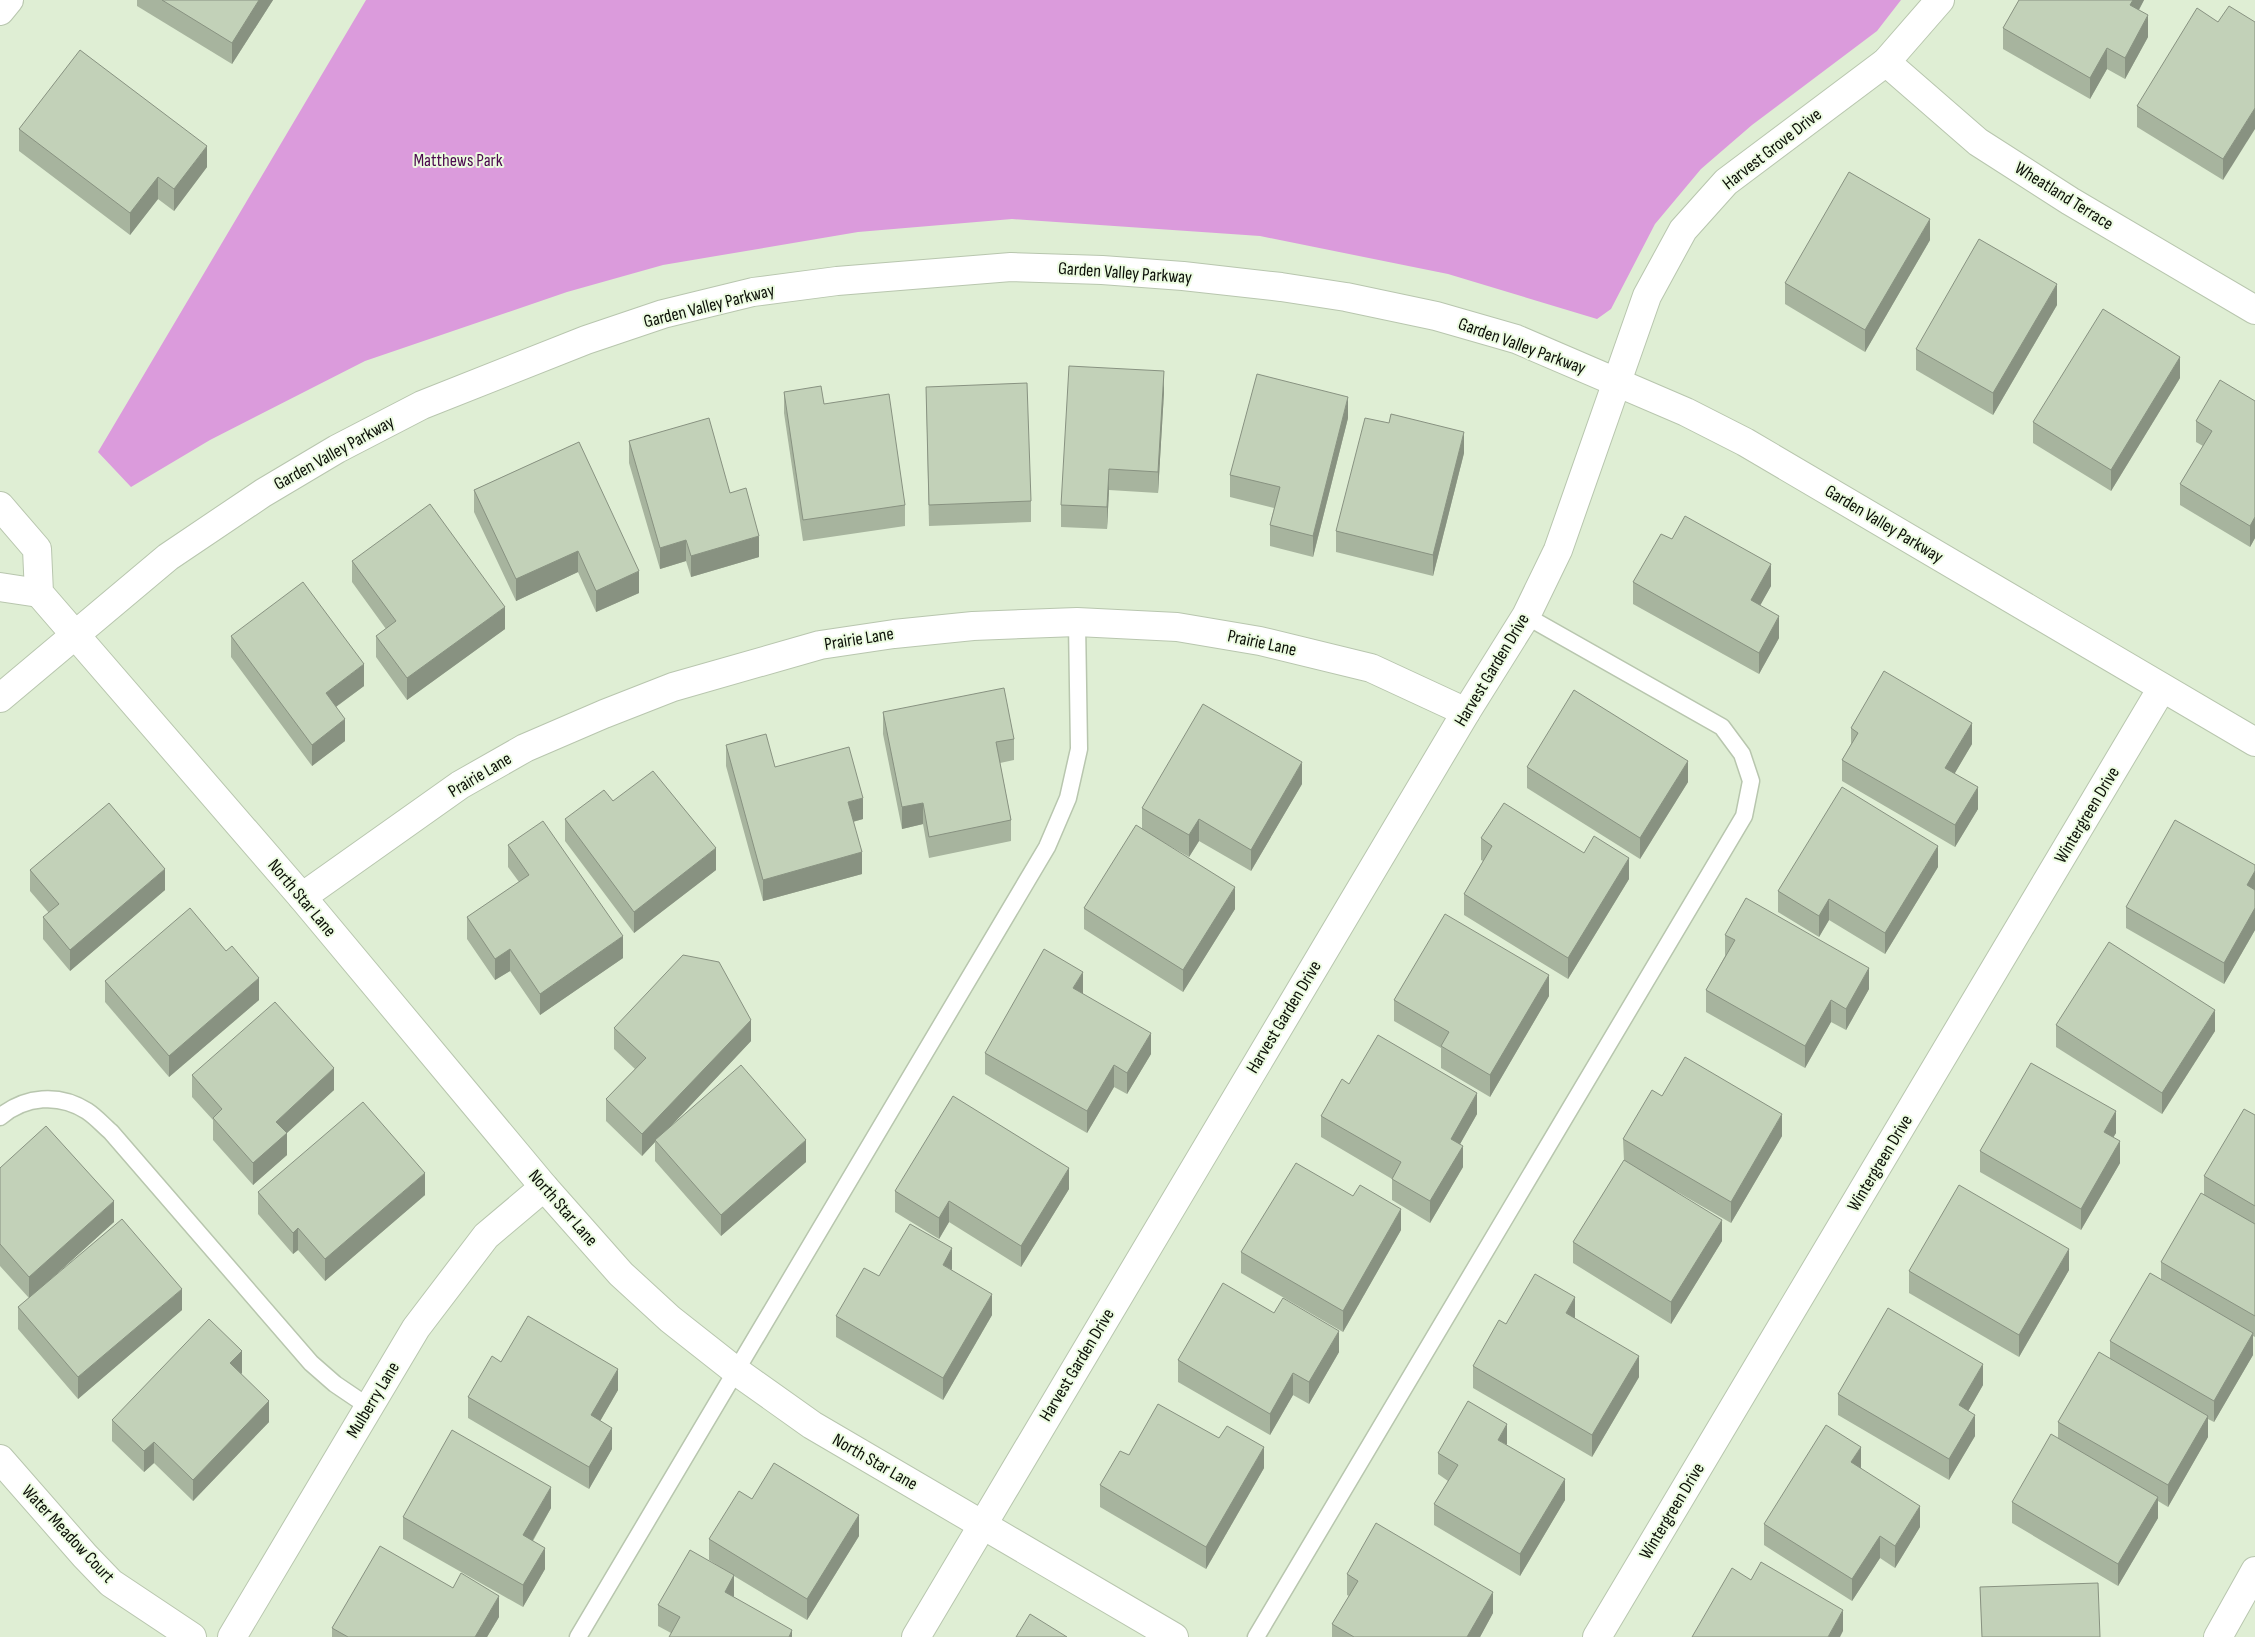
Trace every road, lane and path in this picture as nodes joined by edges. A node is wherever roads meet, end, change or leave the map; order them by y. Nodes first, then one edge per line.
1 (8, 0) edge
2 (1940, 0) edge
3 (0, 11) edge
4 (1886, 62) junction
5 (2255, 310) edge
6 (1616, 381) junction
7 (0, 506) edge
8 (0, 587) edge
9 (39, 593) junction
10 (1526, 616) junction
11 (1077, 622) junction
12 (76, 636) junction
13 (2162, 688) junction
14 (0, 698) edge
15 (1466, 712) junction
16 (2255, 742) edge
17 (302, 897) junction
18 (0, 1118) edge
19 (544, 1187) junction
20 (736, 1372) junction
21 (369, 1407) junction
22 (0, 1459) edge
23 (982, 1524) junction
24 (2255, 1571) edge
25 (192, 1637) edge
26 (232, 1637) edge
27 (578, 1637) edge
28 (916, 1637) edge
29 (1174, 1637) edge
30 (1256, 1637) edge
31 (1597, 1637) edge
32 (2218, 1637) edge

1 - 3 street
2 - 4 street, Harvest Grove Drive
4 - 5 street, Wheatland Terrace
4 - 6 street, Harvest Grove Drive
6 - 10 street, Harvest Garden Drive
6 - 12 street, Garden Valley Parkway
6 - 13 street, Garden Valley Parkway
7 - 9 street
8 - 9 street
9 - 12 street, North Star Lane
10 - 15 street, Harvest Garden Drive
10 - 30 lane
11 - 15 street, Prairie Lane
11 - 17 street, Prairie Lane
11 - 20 lane
12 - 14 street, Garden Valley Parkway
12 - 17 street, North Star Lane
13 - 16 street, Garden Valley Parkway
13 - 31 street, Wintergreen Drive
15 - 23 street, Harvest Garden Drive
17 - 19 street, North Star Lane
18 - 21 lane
19 - 20 street, North Star Lane
19 - 21 street, Mulberry Lane
20 - 23 street, North Star Lane
20 - 27 lane
21 - 26 street, Mulberry Lane
22 - 25 street, Water Meadow Court
23 - 28 street, Harvest Garden Drive
23 - 29 street, North Star Lane
24 - 32 street

